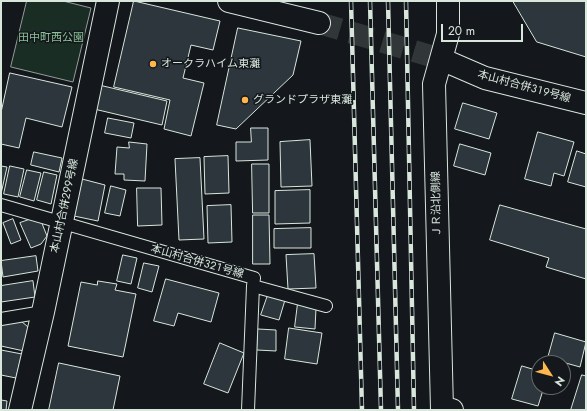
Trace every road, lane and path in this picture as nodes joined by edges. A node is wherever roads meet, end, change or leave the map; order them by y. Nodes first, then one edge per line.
1 (108, 1) edge
2 (229, 1) edge
3 (448, 1) edge
4 (319, 24) tunnel mouth
5 (441, 59) junction
6 (586, 103) edge
7 (1, 204) edge
8 (61, 222) junction
9 (253, 286) junction
10 (326, 306) dead end
11 (43, 312) junction
12 (1, 319) edge
13 (445, 409) edge
14 (20, 410) edge
15 (248, 410) edge

1 - 8 street, 本山村合併２９９号線
2 - 4 street
3 - 5 street, ＪＲ沿北側線
5 - 6 street, 本山村合併３１９号線
5 - 13 street, ＪＲ沿北側線
7 - 8 lane
8 - 9 lane, 本山村合併３２１号線
8 - 11 street, 本山村合併２９９号線
9 - 10 lane, 本山村合併３２１号線
9 - 15 lane
11 - 12 lane
11 - 14 street, 本山村合併２９９号線

